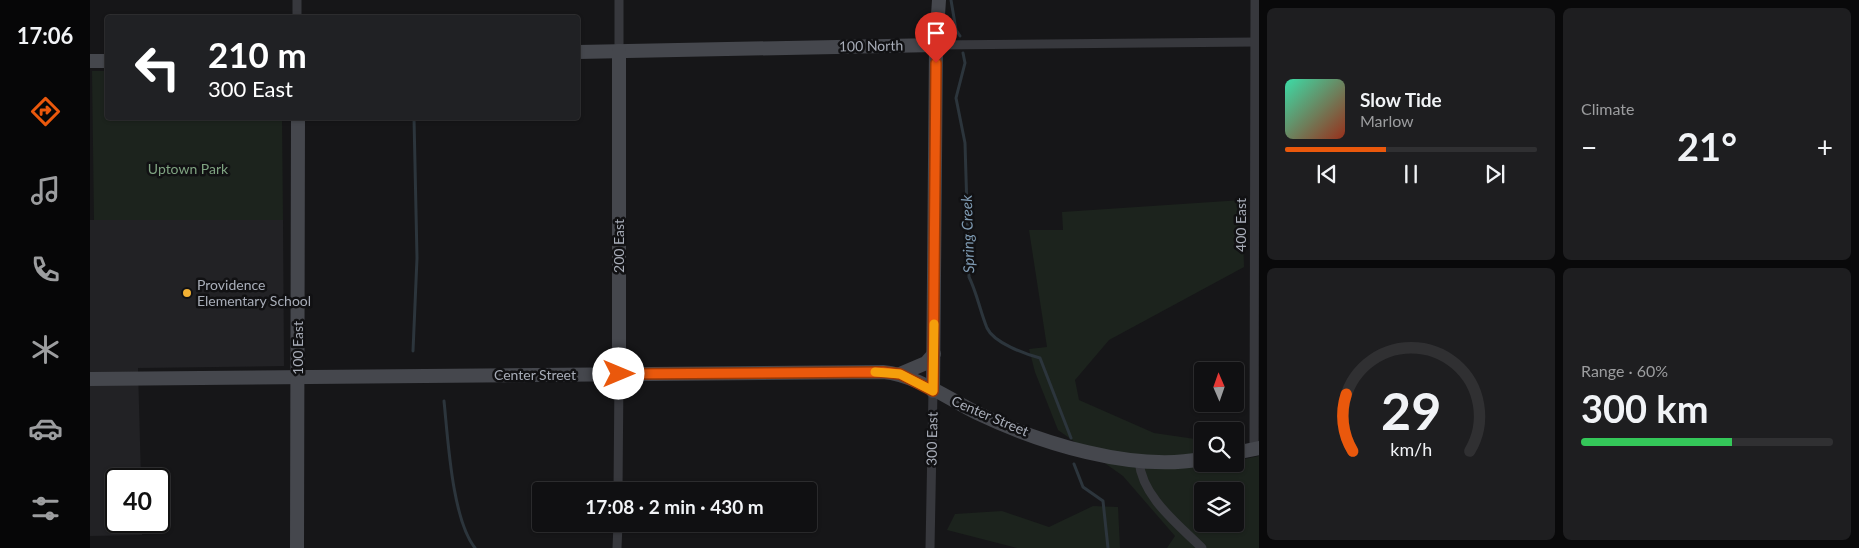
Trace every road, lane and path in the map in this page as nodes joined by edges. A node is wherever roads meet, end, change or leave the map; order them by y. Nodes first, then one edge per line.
1 (297, 0) edge
2 (619, 0) edge
3 (939, 0) edge
4 (1255, 0) edge
5 (297, 15) edge
6 (1255, 42) junction
7 (936, 46) junction
8 (619, 51) junction
9 (580, 52) edge
10 (105, 61) edge
11 (90, 62) edge
12 (298, 120) edge
13 (934, 354) junction
14 (619, 374) junction
15 (900, 374) junction
16 (298, 376) junction
17 (90, 379) edge
18 (933, 391) junction
19 (1257, 449) edge
20 (1244, 451) edge
21 (1194, 459) edge
22 (1139, 461) junction
23 (618, 482) edge
24 (618, 532) edge
25 (297, 548) edge
26 (617, 548) edge
27 (930, 548) edge
28 (1202, 548) edge

1 - 5 street
2 - 8 street, 200 East
3 - 7 street, 300 East
4 - 6 street, 400 East
6 - 7 street, 100 North
6 - 19 street, 400 East
7 - 8 street, 100 North
7 - 13 street, 300 East
8 - 9 street, 100 North
8 - 14 street, 200 East
10 - 11 street
12 - 16 street, 100 East
13 - 15 street
13 - 18 street, 300 East
14 - 15 street, Center Street
14 - 16 street, Center Street
14 - 23 street, 200 East
15 - 18 street, Center Street
16 - 17 street, Center Street
16 - 25 street, 100 East
18 - 22 street, Center Street
18 - 27 street, 300 East
19 - 20 street
21 - 22 street, Center Street
22 - 28 street
24 - 26 street

